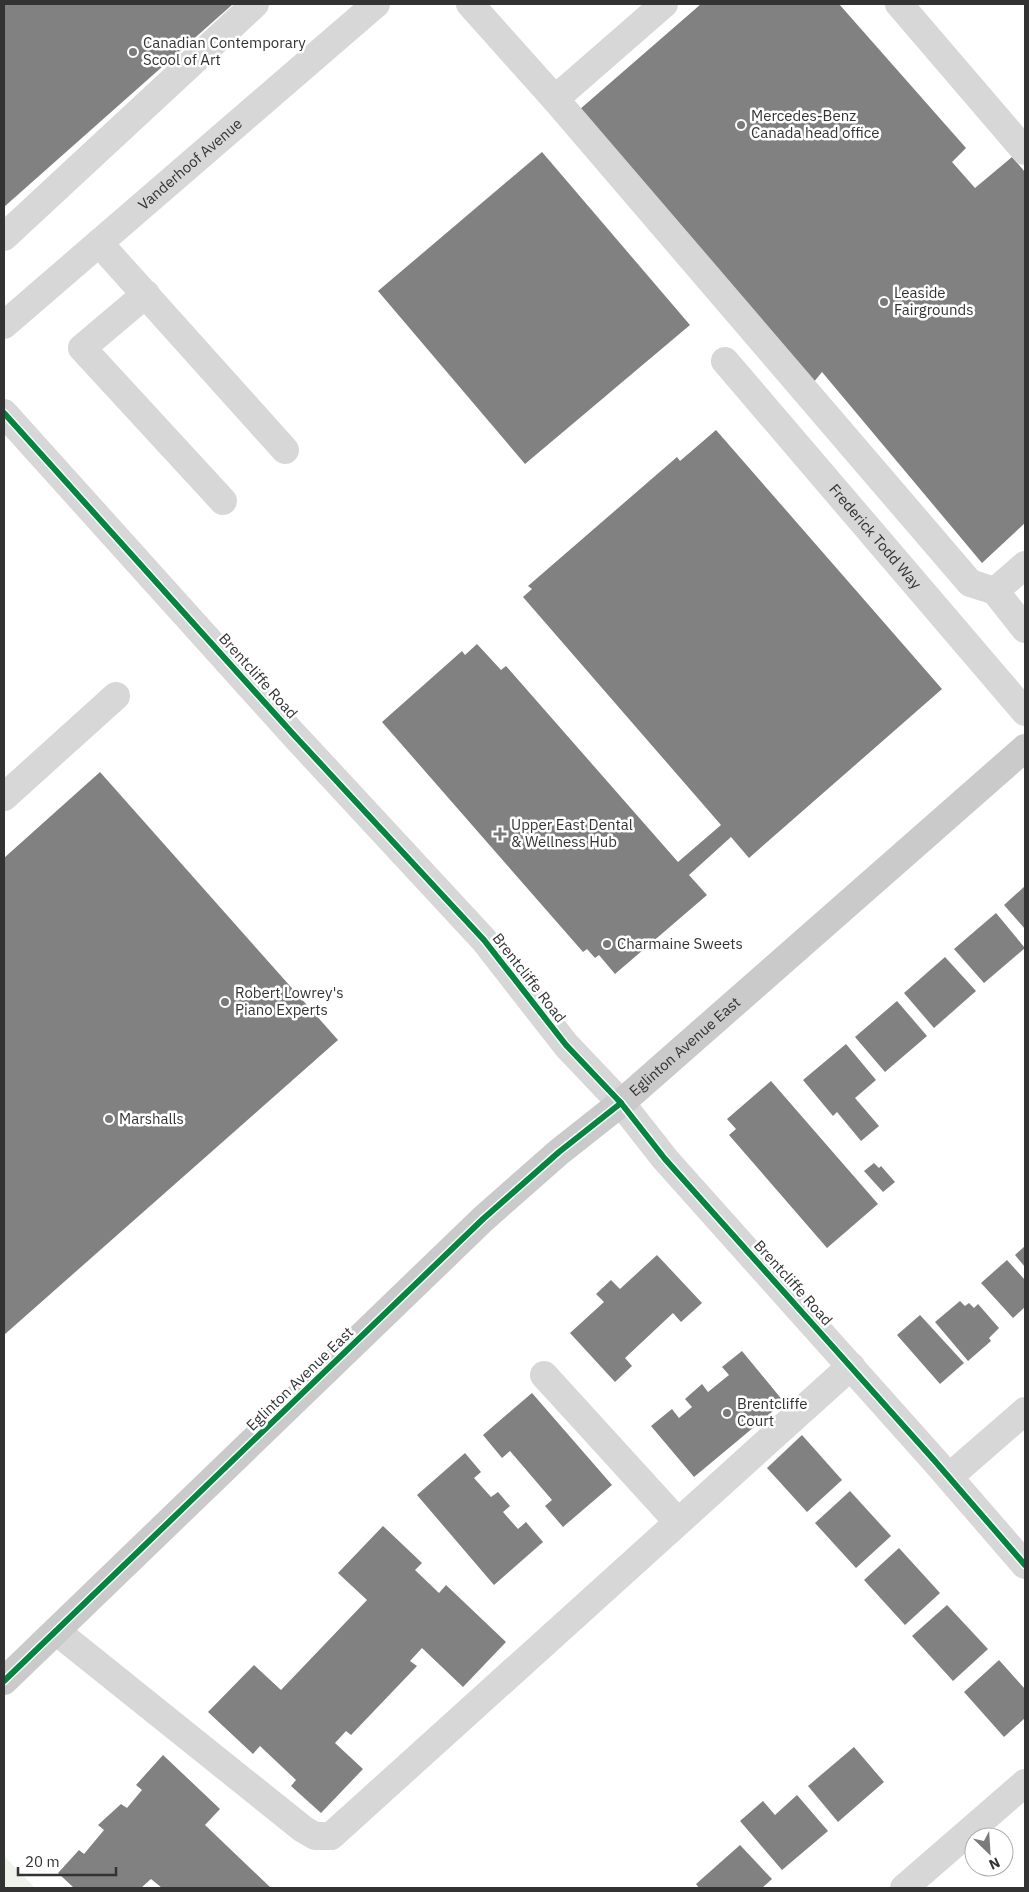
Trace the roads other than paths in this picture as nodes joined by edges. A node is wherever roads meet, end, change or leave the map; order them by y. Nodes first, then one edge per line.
1 (255, 4) edge
2 (376, 4) edge
3 (470, 4) edge
4 (664, 4) edge
5 (899, 4) edge
6 (555, 99) junction
7 (1025, 151) edge
8 (4, 237) edge
9 (99, 243) junction
10 (146, 294) junction
11 (4, 325) edge
12 (725, 361) dead end
13 (4, 413) edge
14 (285, 450) dead end
15 (223, 502) dead end
16 (1025, 565) edge
17 (995, 592) junction
18 (1025, 629) edge
19 (116, 696) dead end
20 (1025, 712) edge
21 (1025, 748) edge
22 (4, 796) edge
23 (621, 1103) junction
24 (851, 1366) junction
25 (544, 1375) dead end
26 (1025, 1411) edge
27 (950, 1478) junction
28 (678, 1522) junction
29 (1025, 1565) edge
30 (56, 1632) junction
31 (4, 1681) edge
32 (1025, 1783) edge
33 (904, 1888) edge

1 - 8 street
2 - 9 street, Vanderhoof Avenue
3 - 6 street
4 - 6 street
5 - 7 street
6 - 17 street
9 - 10 street
9 - 11 street, Vanderhoof Avenue
10 - 14 street
10 - 15 street
12 - 20 street, Frederick Todd Way
13 - 23 street, Brentcliffe Road
16 - 17 street
17 - 18 street
19 - 22 street
21 - 23 main road, Eglinton Avenue East
23 - 24 street, Brentcliffe Road
23 - 30 main road, Eglinton Avenue East
24 - 27 street, Brentcliffe Road
24 - 28 street
25 - 28 street
26 - 27 street
27 - 29 street, Brentcliffe Road
28 - 30 street
30 - 31 main road, Eglinton Avenue East
32 - 33 street

